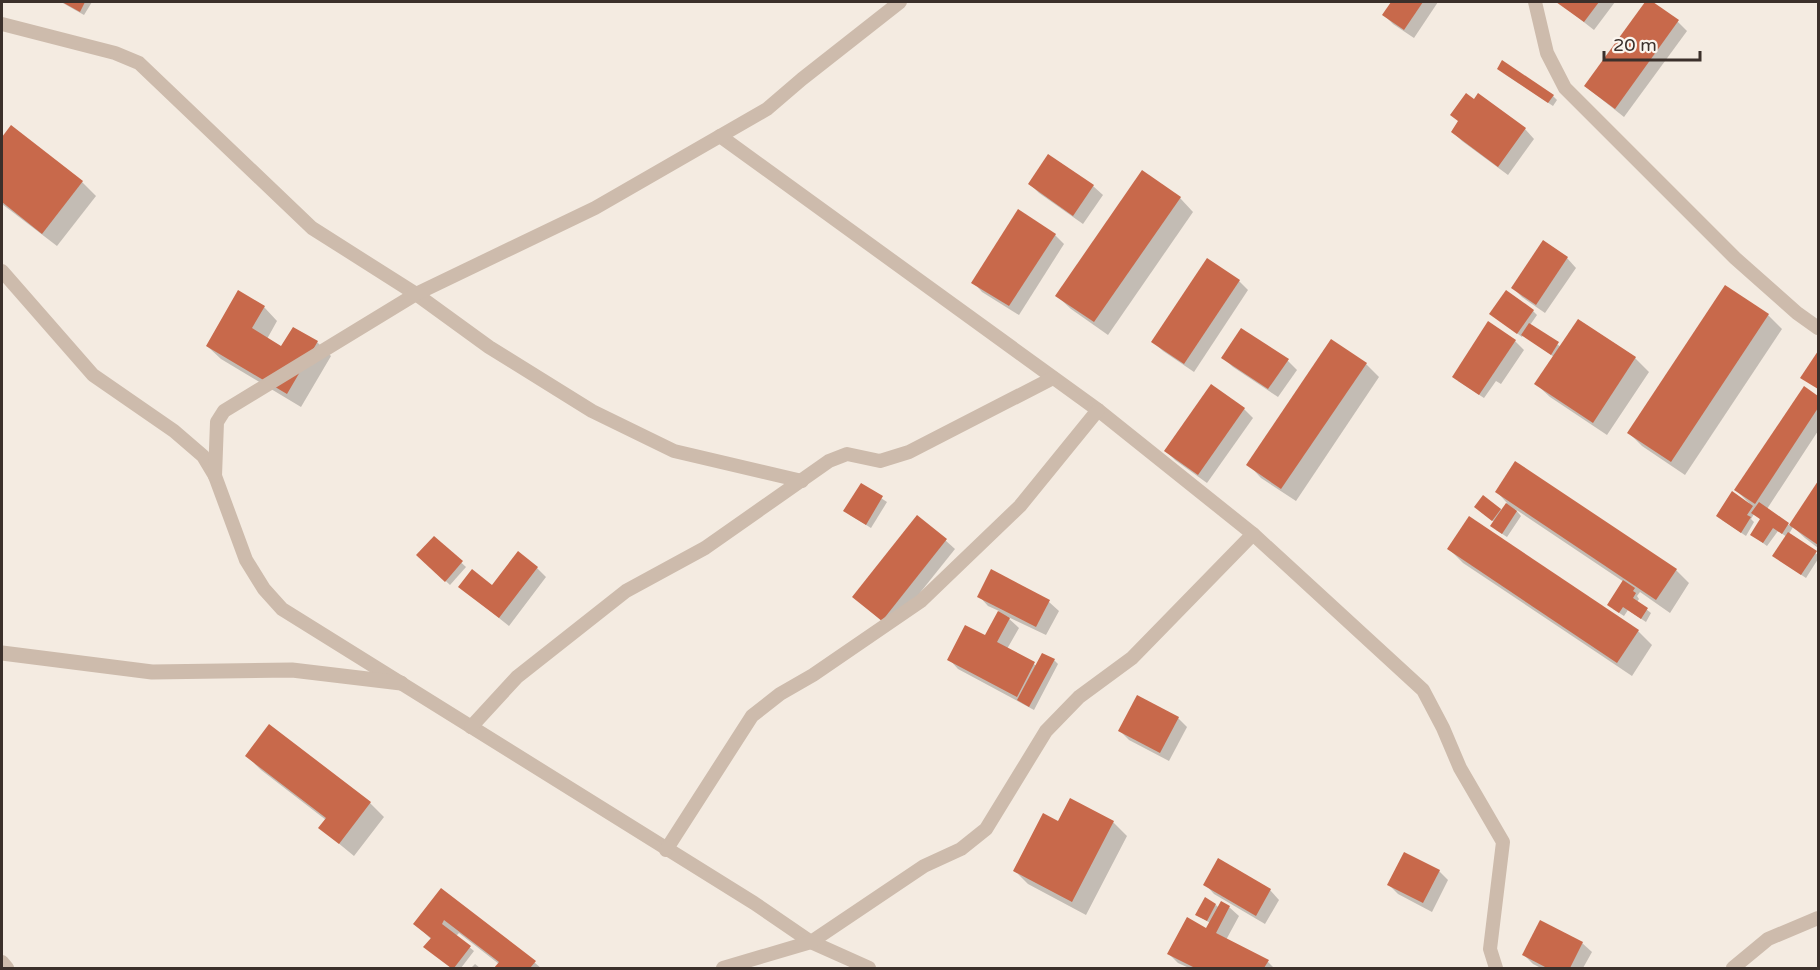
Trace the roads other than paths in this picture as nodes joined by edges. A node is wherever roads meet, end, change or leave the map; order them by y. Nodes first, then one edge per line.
1 (900, 2) edge
2 (1535, 2) edge
3 (2, 24) edge
4 (720, 136) junction
5 (2, 271) edge
6 (416, 294) junction
7 (1818, 328) edge
8 (1053, 378) junction
9 (1098, 410) junction
10 (214, 476) junction
11 (802, 482) junction
12 (1254, 534) junction
13 (2, 653) edge
14 (400, 683) junction
15 (471, 727) junction
16 (666, 850) junction
17 (1818, 918) edge
18 (811, 942) junction
19 (2, 962) edge
20 (8, 969) edge
21 (723, 969) edge
22 (869, 969) edge
23 (1496, 969) edge
24 (1733, 969) edge

1 - 4 lane
2 - 7 lane
3 - 6 lane
4 - 6 lane
4 - 8 lane
5 - 10 lane
6 - 10 lane
6 - 11 lane
8 - 9 lane
8 - 11 lane
9 - 12 lane
9 - 16 lane
10 - 14 lane
11 - 15 lane
12 - 18 lane
12 - 23 lane
13 - 14 street
14 - 15 lane
15 - 16 lane
16 - 18 lane
17 - 24 lane
18 - 21 lane
18 - 22 lane
19 - 20 lane

